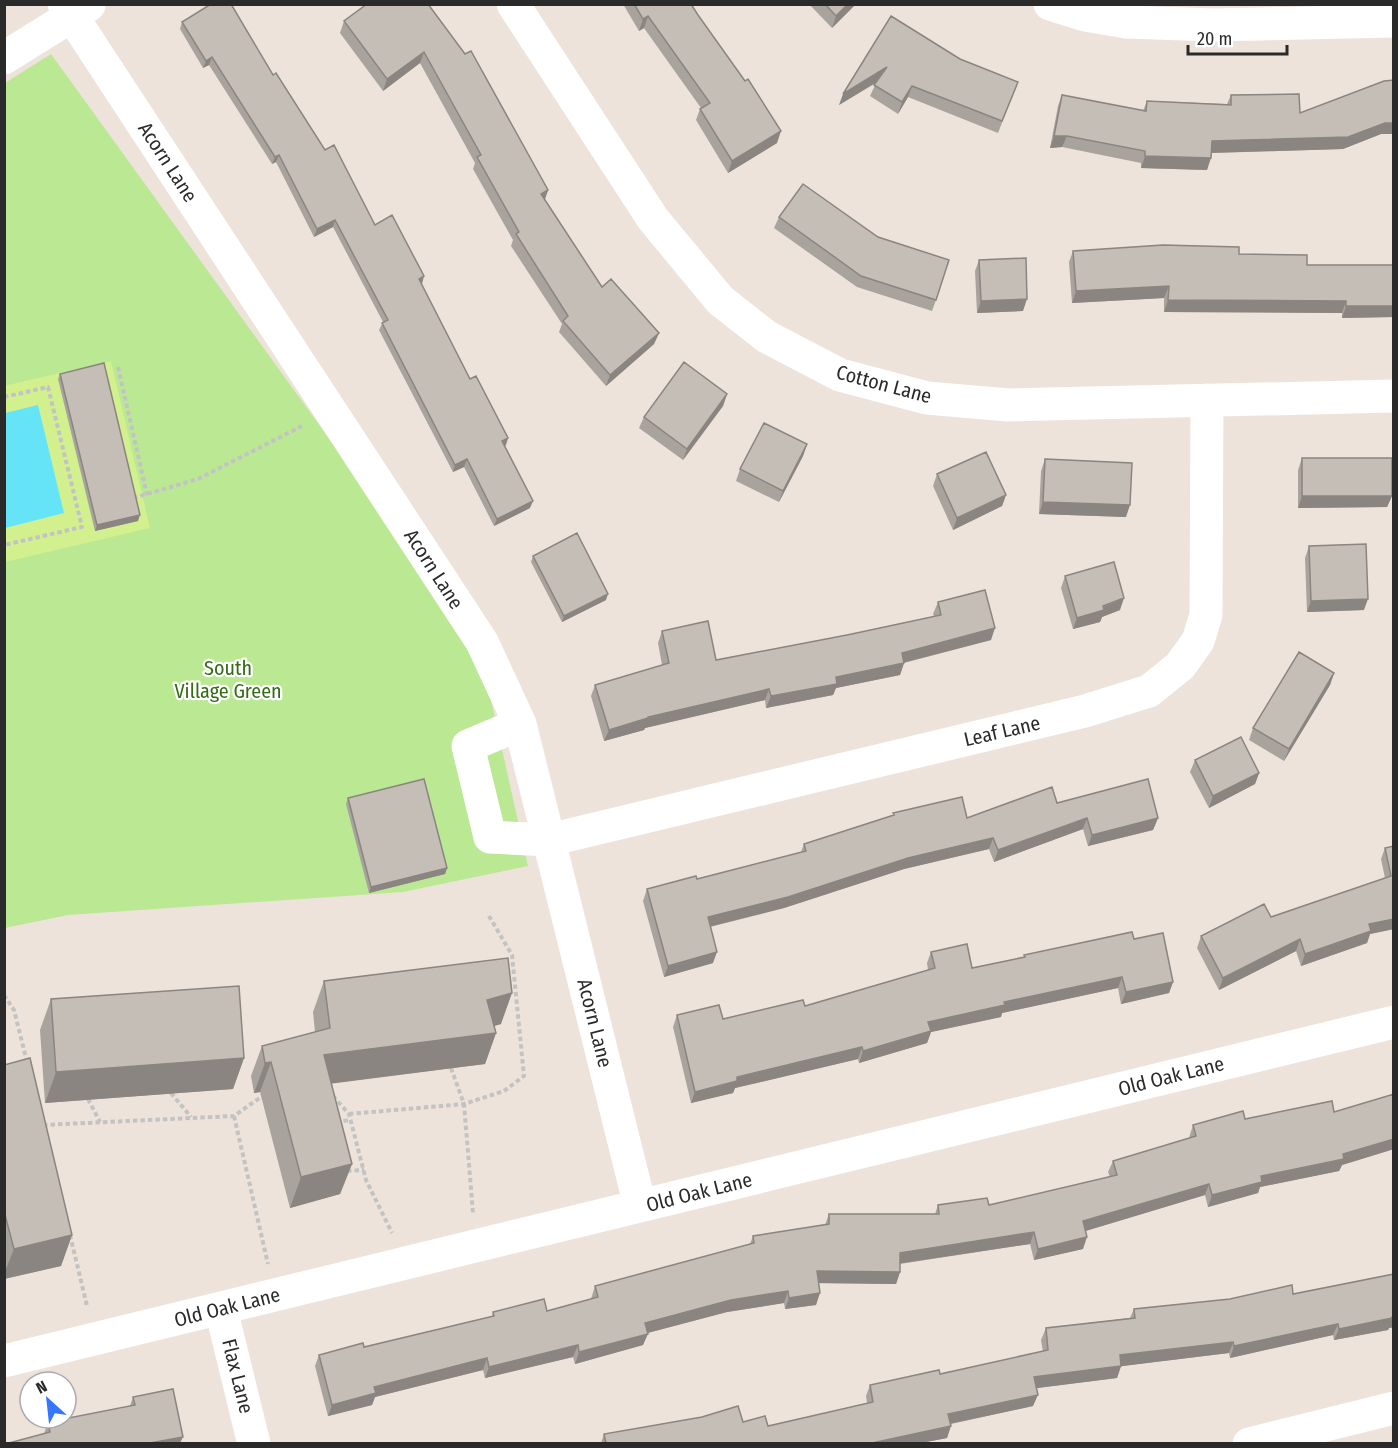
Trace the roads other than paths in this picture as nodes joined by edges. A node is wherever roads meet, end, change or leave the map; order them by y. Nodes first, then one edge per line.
1 (513, 4) edge
2 (1050, 4) edge
3 (75, 8) edge
4 (1394, 21) edge
5 (4, 58) edge
6 (1394, 396) edge
7 (1207, 400) junction
8 (520, 724) junction
9 (549, 840) junction
10 (1394, 1022) edge
11 (640, 1206) junction
12 (221, 1309) junction
13 (4, 1361) edge
14 (1394, 1408) edge
15 (254, 1443) edge
16 (1249, 1443) edge

1 - 7 street, Cotton Lane
2 - 4 street
3 - 5 street
3 - 8 street, Acorn Lane
6 - 7 street, Cotton Lane
7 - 9 street, Leaf Lane
8 - 9 street, Acorn Lane
8 - 9 street, Leaf Lane
9 - 11 street, Acorn Lane
10 - 11 street, Old Oak Lane
11 - 12 street, Old Oak Lane
12 - 13 street, Old Oak Lane
12 - 15 street, Flax Lane
14 - 16 street

